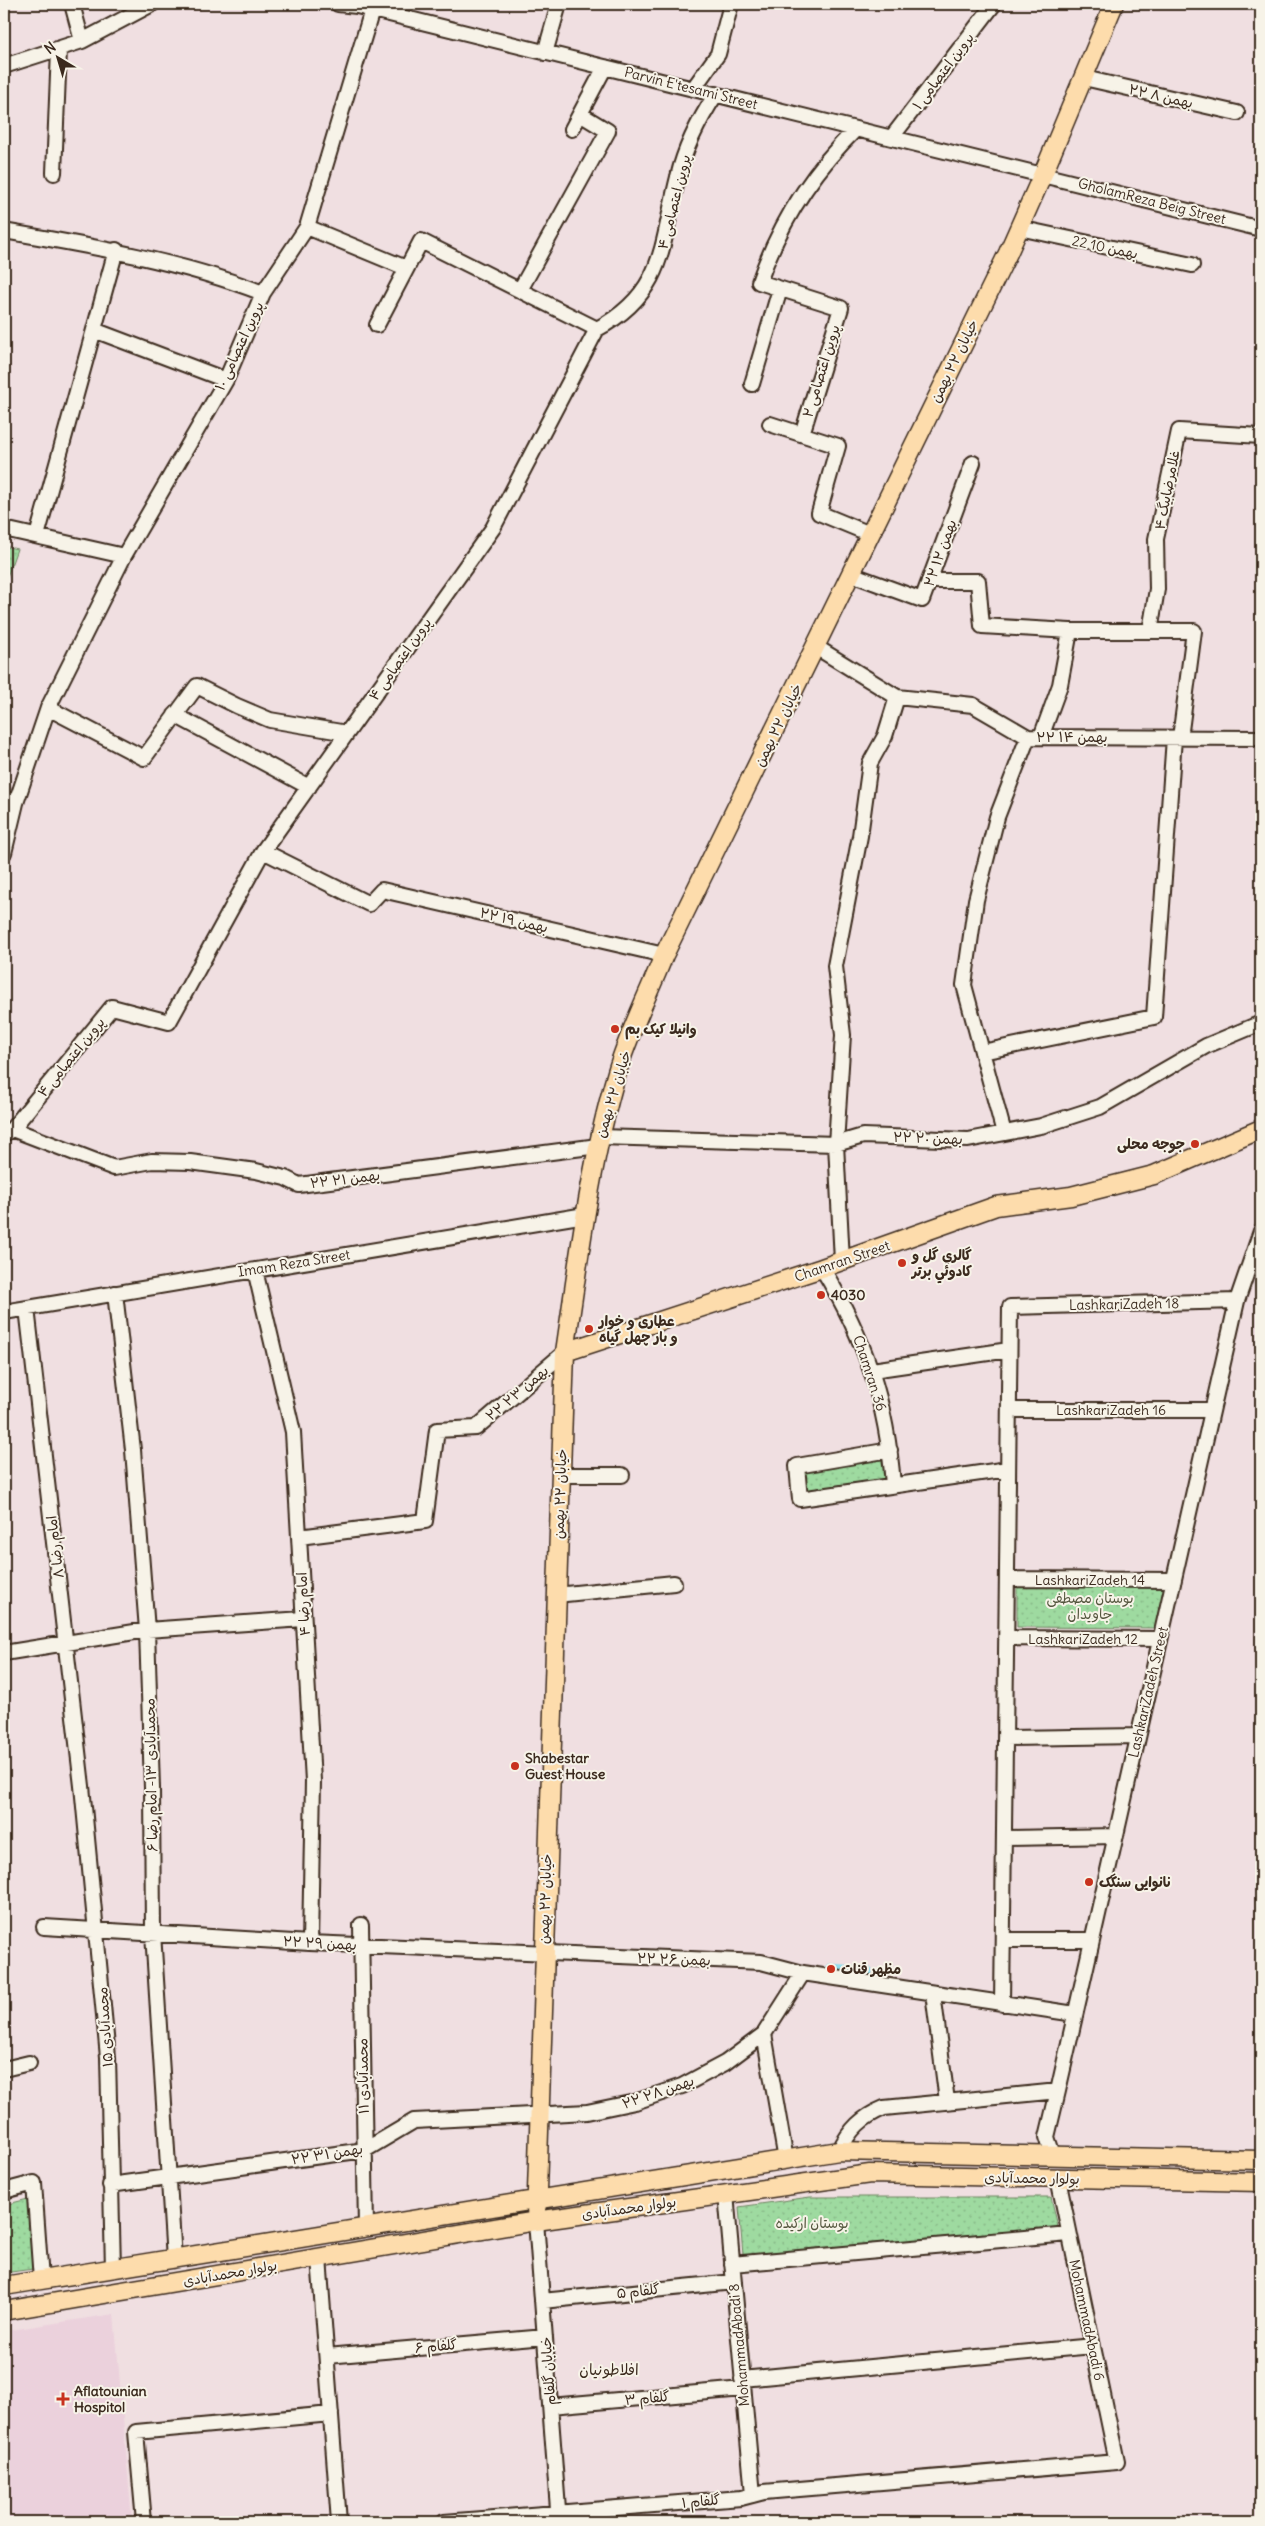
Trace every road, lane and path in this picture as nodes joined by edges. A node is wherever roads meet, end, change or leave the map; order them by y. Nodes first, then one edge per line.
1 (72, 4) edge
2 (152, 4) edge
3 (338, 4) edge
4 (559, 4) edge
5 (731, 4) edge
6 (994, 4) edge
7 (1114, 4) edge
8 (357, 5) edge
9 (372, 10) junction
10 (82, 41) junction
11 (59, 50) junction
12 (545, 52) junction
13 (4, 66) edge
14 (605, 67) junction
15 (1084, 78) junction
16 (693, 89) junction
17 (716, 94) junction
18 (1238, 113) dead end
19 (580, 114) junction
20 (572, 129) dead end
21 (856, 129) junction
22 (892, 138) junction
23 (54, 173) dead end
24 (1043, 174) junction
25 (307, 227) junction
26 (1019, 228) junction
27 (1261, 229) edge
28 (4, 230) edge
29 (116, 250) junction
30 (1192, 266) dead end
31 (406, 268) junction
32 (780, 289) junction
33 (520, 290) junction
34 (263, 293) junction
35 (377, 325) dead end
36 (597, 329) junction
37 (94, 330) junction
38 (226, 380) junction
39 (752, 384) dead end
40 (770, 424) dead end
41 (802, 434) junction
42 (1261, 436) edge
43 (973, 463) dead end
44 (4, 529) edge
45 (870, 534) junction
46 (37, 536) junction
47 (124, 556) junction
48 (851, 574) junction
49 (929, 581) junction
50 (1070, 631) junction
51 (1150, 631) junction
52 (816, 647) junction
53 (897, 697) junction
54 (48, 708) junction
55 (175, 715) junction
56 (347, 733) junction
57 (1035, 737) junction
58 (1177, 738) junction
59 (1261, 738) edge
60 (309, 787) junction
61 (10, 801) edge
62 (263, 851) junction
63 (4, 854) edge
64 (664, 955) junction
65 (1261, 1023) edge
66 (982, 1052) junction
67 (1261, 1129) edge
68 (8, 1131) edge
69 (1004, 1133) junction
70 (599, 1142) junction
71 (836, 1144) junction
72 (585, 1215) junction
73 (1261, 1231) edge
74 (842, 1261) junction
75 (822, 1268) junction
76 (256, 1270) junction
77 (115, 1293) junction
78 (1237, 1302) junction
79 (28, 1308) junction
80 (4, 1312) edge
81 (1009, 1350) junction
82 (565, 1352) junction
83 (872, 1370) junction
84 (1009, 1410) junction
85 (1212, 1410) junction
86 (890, 1450) junction
87 (1008, 1469) junction
88 (560, 1475) junction
89 (622, 1475) dead end
90 (893, 1485) junction
91 (299, 1537) junction
92 (1007, 1579) junction
93 (1174, 1580) junction
94 (674, 1583) dead end
95 (556, 1595) junction
96 (304, 1619) junction
97 (147, 1630) junction
98 (1006, 1638) junction
99 (1160, 1639) junction
100 (66, 1642) junction
101 (4, 1653) edge
102 (1138, 1736) junction
103 (1005, 1738) junction
104 (82, 1786) joint
105 (1116, 1836) junction
106 (1004, 1838) junction
107 (361, 1925) dead end
108 (44, 1927) dead end
109 (96, 1930) junction
110 (154, 1933) junction
111 (1002, 1940) junction
112 (1092, 1940) junction
113 (310, 1943) junction
114 (361, 1945) junction
115 (544, 1953) junction
116 (802, 1973) junction
117 (933, 1994) junction
118 (1002, 2004) junction
119 (1075, 2014) junction
120 (764, 2034) junction
121 (29, 2063) dead end
122 (4, 2069) edge
123 (1058, 2090) junction
124 (947, 2101) junction
125 (538, 2114) junction
126 (364, 2150) junction
127 (839, 2151) junction
128 (1053, 2155) junction
129 (786, 2160) junction
130 (1261, 2160) edge
131 (169, 2177) junction
132 (1058, 2178) junction
133 (1261, 2182) edge
134 (110, 2185) junction
135 (4, 2191) edge
136 (726, 2194) junction
137 (536, 2200) junction
138 (536, 2221) junction
139 (366, 2228) junction
140 (1069, 2234) junction
141 (319, 2258) junction
142 (174, 2259) junction
143 (732, 2264) junction
144 (113, 2268) junction
145 (41, 2280) junction
146 (734, 2282) junction
147 (4, 2286) edge
148 (542, 2300) junction
149 (5, 2311) edge
150 (545, 2337) junction
151 (1093, 2346) junction
152 (327, 2356) junction
153 (743, 2384) junction
154 (550, 2406) junction
155 (331, 2414) junction
156 (1117, 2462) joint
157 (753, 2495) junction
158 (559, 2518) edge
159 (144, 2522) edge
160 (339, 2522) edge
161 (444, 2522) edge

1 - 10 street
2 - 10 street
3 - 8 street, Parvin E'tesami Street
4 - 12 street
5 - 16 street
6 - 22 street, پروین اعتصامی ۱
7 - 15 main road, خیابان ۲۲ بهمن
8 - 9 street, Parvin E'tesami Street
9 - 12 street, Parvin E'tesami Street
9 - 25 street, پروین اعتصامی ۱۰
10 - 11 street
11 - 13 street
11 - 23 street
12 - 14 street, Parvin E'tesami Street
14 - 16 street, Parvin E'tesami Street
14 - 19 street
15 - 18 street, ۲۲ بهمن ۸
15 - 24 main road, خیابان ۲۲ بهمن
16 - 17 street, Parvin E'tesami Street
17 - 21 street, Parvin E'tesami Street
17 - 36 street, پروین اعتصامی ۴
19 - 20 street
19 - 33 street
21 - 22 street, Parvin E'tesami Street
21 - 32 street, پروین اعتصامی ۲
22 - 24 street, Parvin E'tesami Street
24 - 26 main road, خیابان ۲۲ بهمن
24 - 27 street, GholamReza Beig Street
25 - 31 street
25 - 34 street, پروین اعتصامی ۱۰
26 - 30 street, 22 بهمن 10
26 - 45 main road, خیابان ۲۲ بهمن
28 - 29 street
29 - 34 street
29 - 37 street
31 - 33 street
31 - 35 street
32 - 39 street
32 - 41 street, پروین اعتصامی ۲
33 - 36 street
34 - 38 street, پروین اعتصامی ۱۰
36 - 56 street, پروین اعتصامی ۴
37 - 38 street
37 - 46 street
38 - 47 street, پروین اعتصامی ۱۰
40 - 41 street
41 - 45 street
42 - 51 street, غلامرضابیگ ۴
43 - 49 street, ۲۲ بهمن ۱۲
44 - 46 street
45 - 48 main road, خیابان ۲۲ بهمن
46 - 47 street
47 - 54 street, پروین اعتصامی ۱۰
48 - 49 street, ۲۲ بهمن ۱۲
48 - 52 main road, خیابان ۲۲ بهمن
49 - 50 street
50 - 51 street
50 - 57 street
51 - 58 street
52 - 53 street, ۲۲ بهمن ۱۴
52 - 64 main road, خیابان ۲۲ بهمن
53 - 57 street, ۲۲ بهمن ۱۴
53 - 71 street
54 - 55 street
54 - 61 street, پروین اعتصامی ۱۰
55 - 56 street
55 - 60 street
56 - 60 street, پروین اعتصامی ۴
57 - 58 street, ۲۲ بهمن ۱۴
57 - 66 street
58 - 59 street, ۲۲ بهمن ۱۴
58 - 66 street
60 - 62 street, پروین اعتصامی ۴
61 - 63 street, پروین اعتصامی ۱۰
62 - 64 street, ۲۲ بهمن ۱۹
62 - 68 street, پروین اعتصامی ۴
64 - 70 main road, خیابان ۲۲ بهمن
65 - 69 street, ۲۲ بهمن ۲۰
66 - 69 street
67 - 74 main road, Chamran Street
68 - 70 street, ۲۲ بهمن ۲۱
69 - 71 street, ۲۲ بهمن ۲۰
70 - 71 street, ۲۲ بهمن ۲۰
70 - 72 main road, خیابان ۲۲ بهمن
71 - 74 street
72 - 76 street, Imam Reza Street
72 - 82 main road, خیابان ۲۲ بهمن
73 - 78 street, LashkariZadeh Street
74 - 75 main road, Chamran Street
75 - 82 main road, Chamran Street
75 - 83 street, Chamran 36
76 - 77 street, Imam Reza Street
76 - 91 street, امام رضا ۴
77 - 79 street, Imam Reza Street
77 - 97 street, محمدآبادی ۱۳- امام رضا ۶
78 - 81 street, LashkariZadeh 18
78 - 85 street, LashkariZadeh Street
79 - 80 street, Imam Reza Street
79 - 100 street, امام رضا ۸
81 - 83 street
81 - 84 street
82 - 88 main road, خیابان ۲۲ بهمن
82 - 91 street, ۲۲ بهمن ۲۳
83 - 86 street, Chamran 36
84 - 85 street, LashkariZadeh 16
84 - 87 street
85 - 93 street, LashkariZadeh Street
86 - 90 street, Chamran 36
86 - 90 street
87 - 90 street
87 - 92 street
88 - 89 street
88 - 95 main road, خیابان ۲۲ بهمن
91 - 96 street, امام رضا ۴
92 - 93 street, LashkariZadeh 14
92 - 98 street
93 - 99 street, LashkariZadeh Street
94 - 95 street
95 - 115 main road, خیابان ۲۲ بهمن
96 - 97 street
96 - 113 street, امام رضا ۴
97 - 100 street
97 - 110 street, محمدآبادی ۱۳- امام رضا ۶
98 - 99 street, LashkariZadeh 12
98 - 103 street
99 - 102 street, LashkariZadeh Street
100 - 101 street
100 - 104 street, امام رضا ۸
102 - 103 street
102 - 105 street, LashkariZadeh Street
103 - 106 street
104 - 109 street, محمدآبادی ۱۵
105 - 106 street
105 - 112 street, LashkariZadeh Street
106 - 111 street
107 - 114 street, محمدآبادی ۱۱
108 - 109 street, ۲۲ بهمن ۲۹
109 - 110 street, ۲۲ بهمن ۲۹
109 - 134 street, محمدآبادی ۱۵
110 - 113 street, ۲۲ بهمن ۲۹
110 - 131 street, محمدآبادی ۱۳- امام رضا ۶
111 - 112 street
111 - 118 street
112 - 119 street, LashkariZadeh Street
113 - 114 street, ۲۲ بهمن ۲۹
114 - 115 street, ۲۲ بهمن ۲۹
114 - 126 street, محمدآبادی ۱۱
115 - 116 street, ۲۲ بهمن ۲۶
115 - 125 main road, خیابان ۲۲ بهمن
116 - 117 street, ۲۲ بهمن ۲۶
116 - 120 street
117 - 118 street, ۲۲ بهمن ۲۶
117 - 124 street
118 - 119 street, ۲۲ بهمن ۲۶
119 - 123 street, LashkariZadeh Street
120 - 125 street, ۲۲ بهمن ۲۸
120 - 129 street
121 - 122 street
123 - 124 street
123 - 128 street, LashkariZadeh Street
124 - 127 street
125 - 126 street, ۲۲ بهمن ۳۱
125 - 137 main road, خیابان ۲۲ بهمن
126 - 131 street, ۲۲ بهمن ۳۱
126 - 139 street, محمدآبادی ۱۱
127 - 128 main road, بولوار محمدآبادی
127 - 129 main road, بولوار محمدآبادی
128 - 130 main road, بولوار محمدآبادی
128 - 132 main road
129 - 137 main road, بولوار محمدآبادی
131 - 134 street, ۲۲ بهمن ۳۱
131 - 142 street, محمدآبادی ۱۳- امام رضا ۶
132 - 133 main road, بولوار محمدآبادی
132 - 136 main road, بولوار محمدآبادی
132 - 140 street, MohammadAbadi 6
134 - 144 street, محمدآبادی ۱۵
135 - 145 street
136 - 138 main road, بولوار محمدآبادی
136 - 143 street, MohammadAbadi 8
137 - 138 main road, خیابان ۲۲ بهمن
137 - 139 main road, بولوار محمدآبادی
138 - 141 main road, بولوار محمدآبادی
138 - 148 street, خیابان گلفام
139 - 142 main road, بولوار محمدآبادی
140 - 143 street
140 - 151 street, MohammadAbadi 6
141 - 149 main road, بولوار محمدآبادی
141 - 152 street
142 - 144 main road, بولوار محمدآبادی
143 - 146 street, MohammadAbadi 8
144 - 145 main road, بولوار محمدآبادی
145 - 147 main road, بولوار محمدآبادی
146 - 148 street, گلفام ۵
146 - 153 street, MohammadAbadi 8
147 - 149 main road
148 - 150 street, خیابان گلفام
150 - 152 street, گلفام ۶
150 - 154 street, خیابان گلفام
151 - 153 street, گلفام ۳
151 - 156 street, MohammadAbadi 6
152 - 155 street
153 - 154 street, گلفام ۳
153 - 157 street, MohammadAbadi 8
154 - 158 street, خیابان گلفام
155 - 159 street
155 - 160 street
156 - 157 street, گلفام ۱
157 - 158 street, گلفام ۱
158 - 161 street, گلفام ۱

